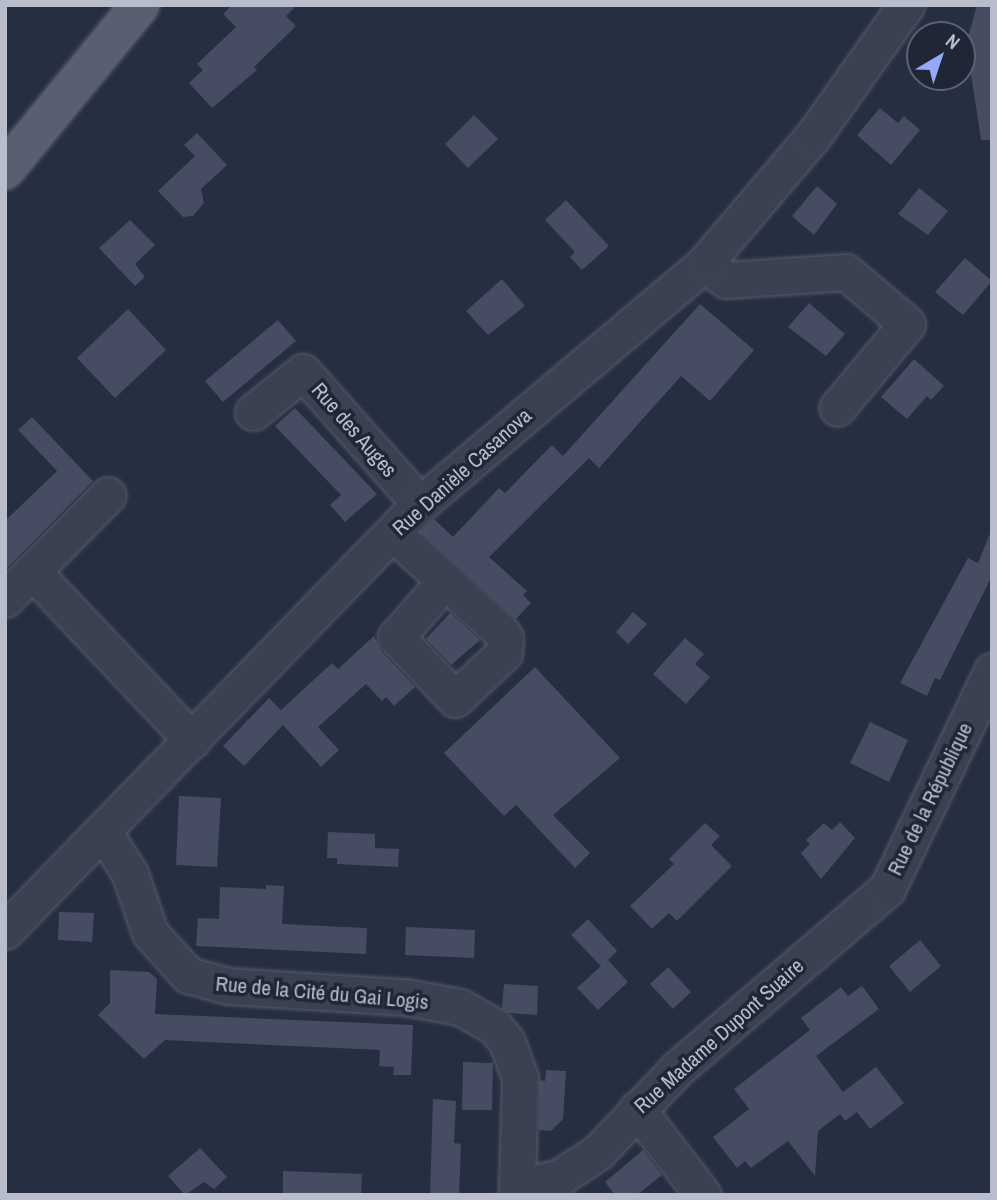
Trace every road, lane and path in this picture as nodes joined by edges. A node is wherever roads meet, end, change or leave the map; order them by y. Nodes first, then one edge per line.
1 (140, 5) edge
2 (906, 5) edge
3 (7, 163) edge
4 (704, 264) junction
5 (837, 408) dead end
6 (253, 412) dead end
7 (108, 495) dead end
8 (420, 504) junction
9 (393, 533) junction
10 (32, 571) junction
11 (445, 581) dead end
12 (5, 598) edge
13 (992, 671) edge
14 (192, 740) junction
15 (104, 833) junction
16 (887, 889) joint
17 (5, 931) edge
18 (637, 1109) junction
19 (517, 1191) edge
20 (703, 1195) edge

1 - 3 main road
2 - 4 street, Rue Danièle Casanova
4 - 5 street
4 - 8 street, Rue Danièle Casanova
6 - 8 street, Rue des Auges
7 - 10 street
8 - 9 street, Rue Danièle Casanova
9 - 11 street
9 - 14 street, Rue Danièle Casanova
10 - 12 street
10 - 14 street
13 - 16 street, Rue de la République
14 - 15 street, Rue Danièle Casanova
15 - 17 street, Rue Danièle Casanova
15 - 19 street, Rue de la Cité du Gai Logis
16 - 18 street, Rue Madame Dupont Suaire
18 - 19 street, Rue Madame Dupont Suaire
18 - 20 street

